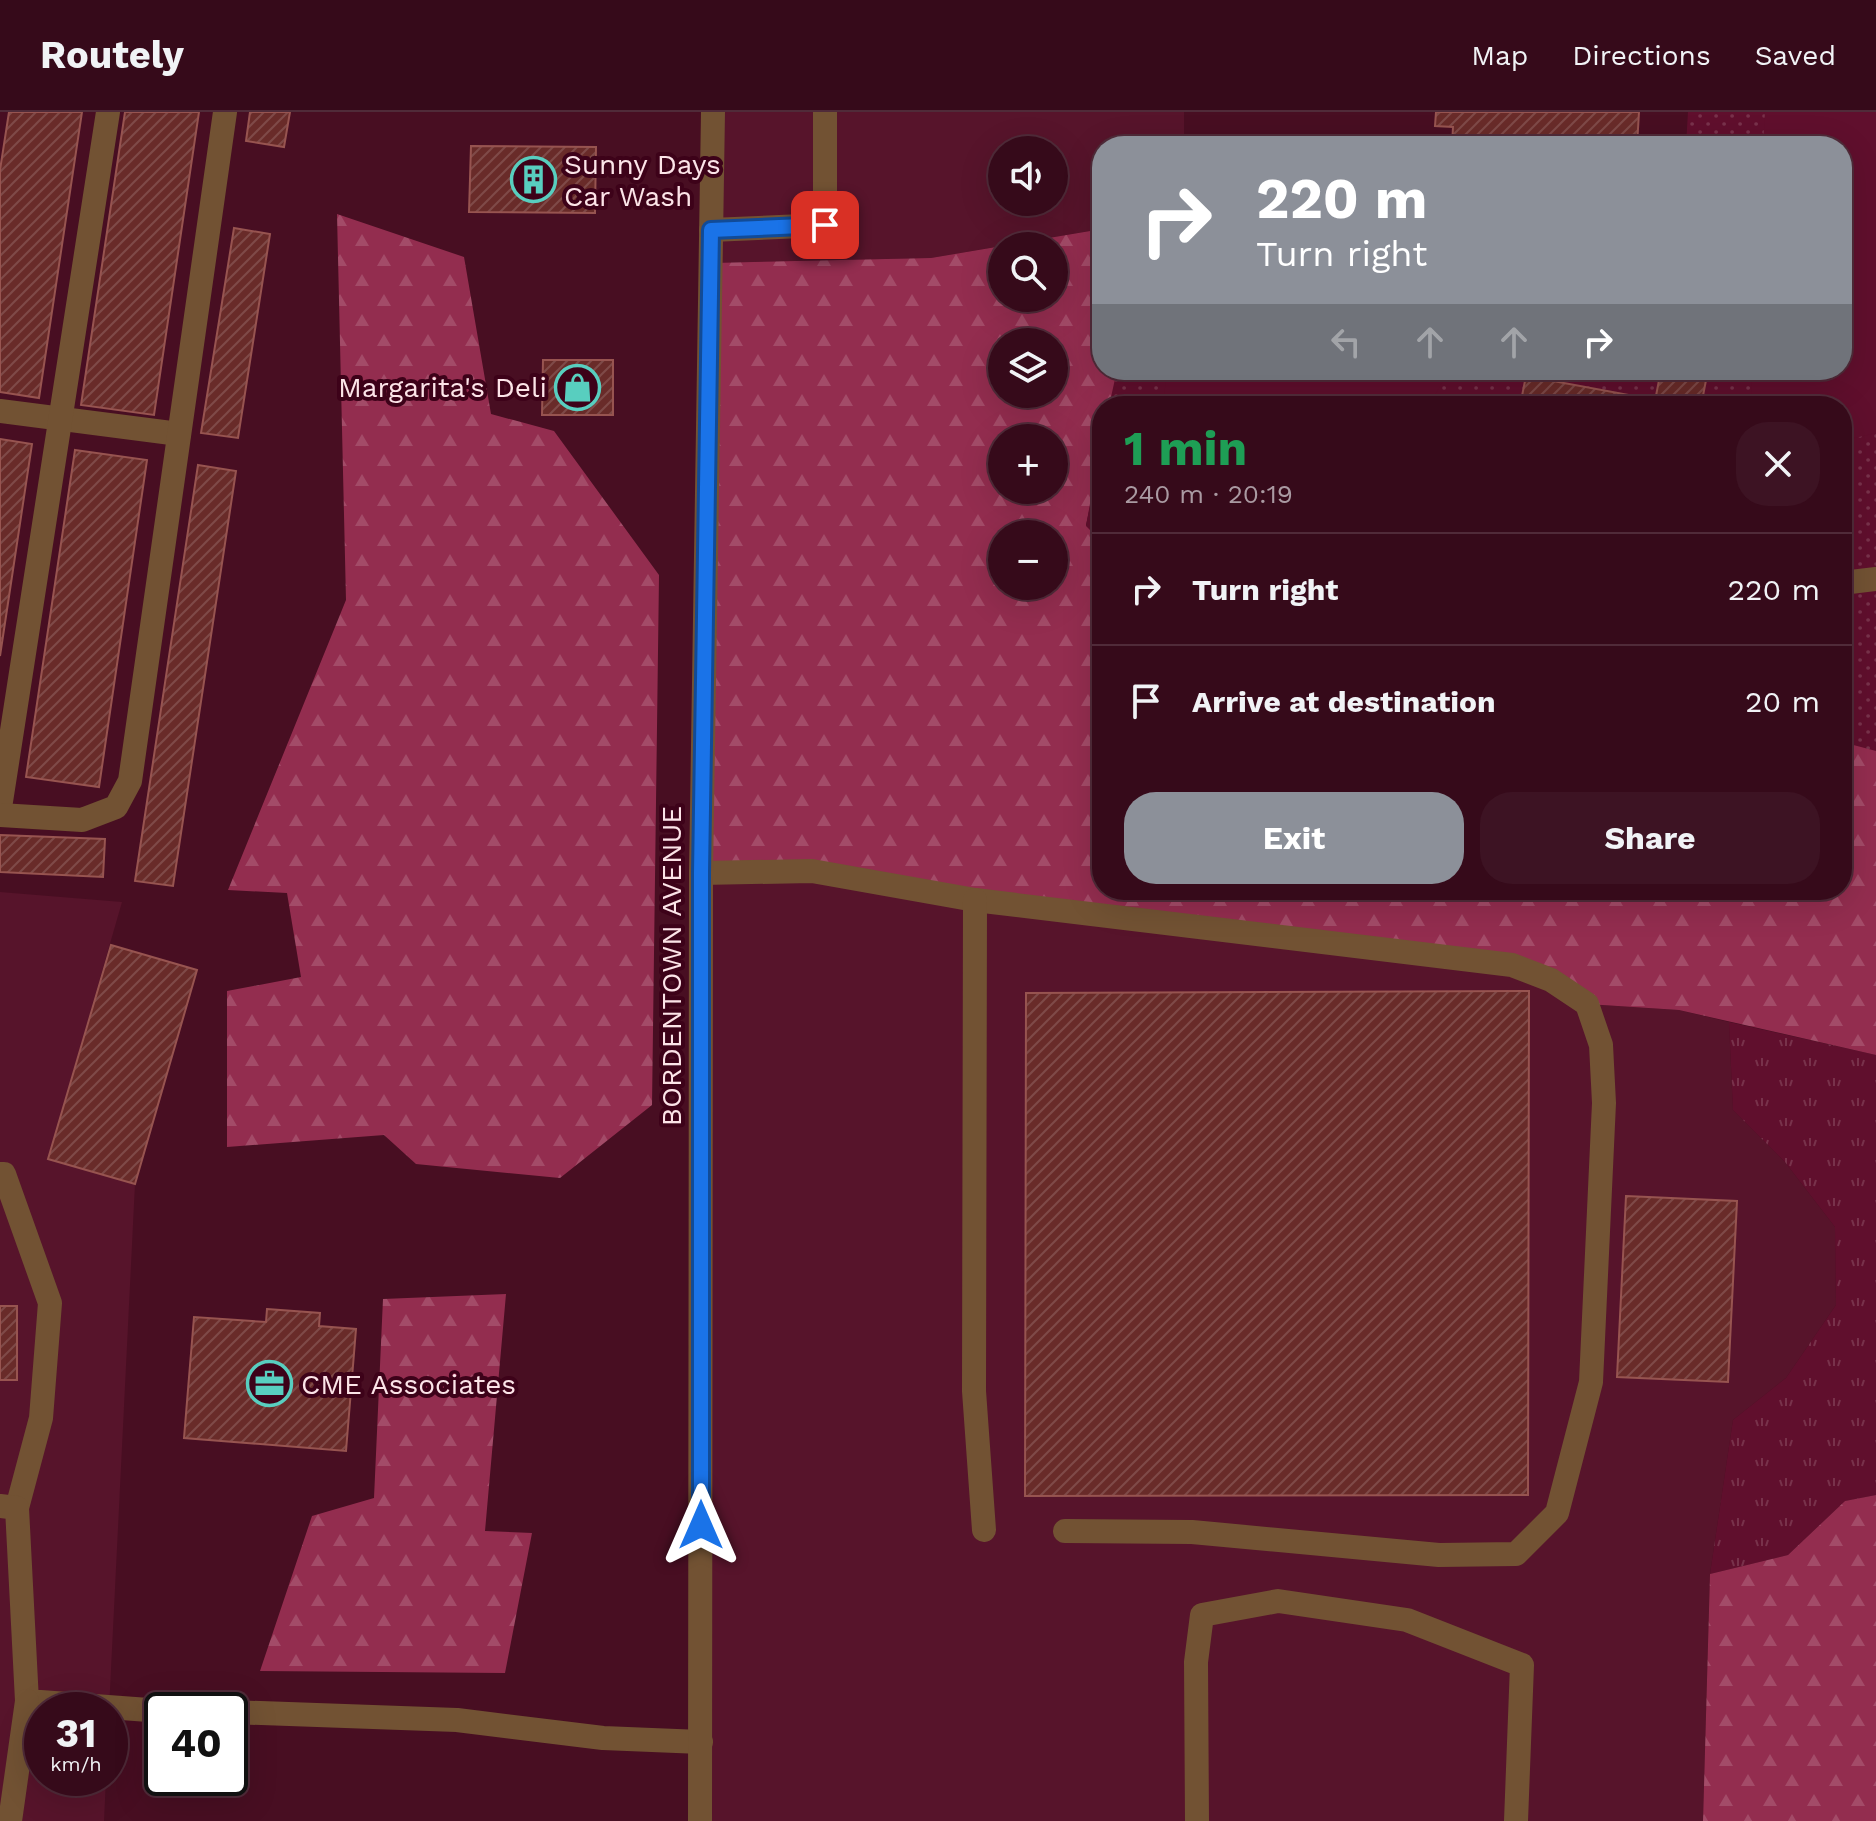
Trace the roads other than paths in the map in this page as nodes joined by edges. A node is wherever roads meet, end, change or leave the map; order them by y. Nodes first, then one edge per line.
1 (108, 112) edge
2 (225, 112) edge
3 (713, 112) edge
4 (825, 112) edge
5 (711, 230) junction
6 (0, 411) edge
7 (58, 417) junction
8 (179, 434) junction
9 (1876, 579) edge
10 (1852, 582) edge
11 (0, 808) edge
12 (0, 815) edge
13 (701, 873) junction
14 (975, 900) junction
15 (0, 1174) edge
16 (8, 1507) edge
17 (984, 1530) dead end
18 (1065, 1531) dead end
19 (26, 1692) edge
20 (248, 1713) edge
21 (24, 1722) edge
22 (701, 1742) junction
23 (10, 1821) edge
24 (700, 1821) edge
25 (1197, 1821) edge
26 (1516, 1821) edge

1 - 7 street
2 - 8 street
3 - 5 street, BORDENTOWN AVENUE
4 - 5 street
5 - 13 street, BORDENTOWN AVENUE
6 - 7 street
7 - 8 street
7 - 11 street
8 - 12 street
9 - 10 street
13 - 14 street
13 - 22 street, BORDENTOWN AVENUE
14 - 17 street
14 - 18 street
15 - 16 street
16 - 19 street
20 - 22 street
21 - 23 street
22 - 24 street, BORDENTOWN AVENUE
25 - 26 street

